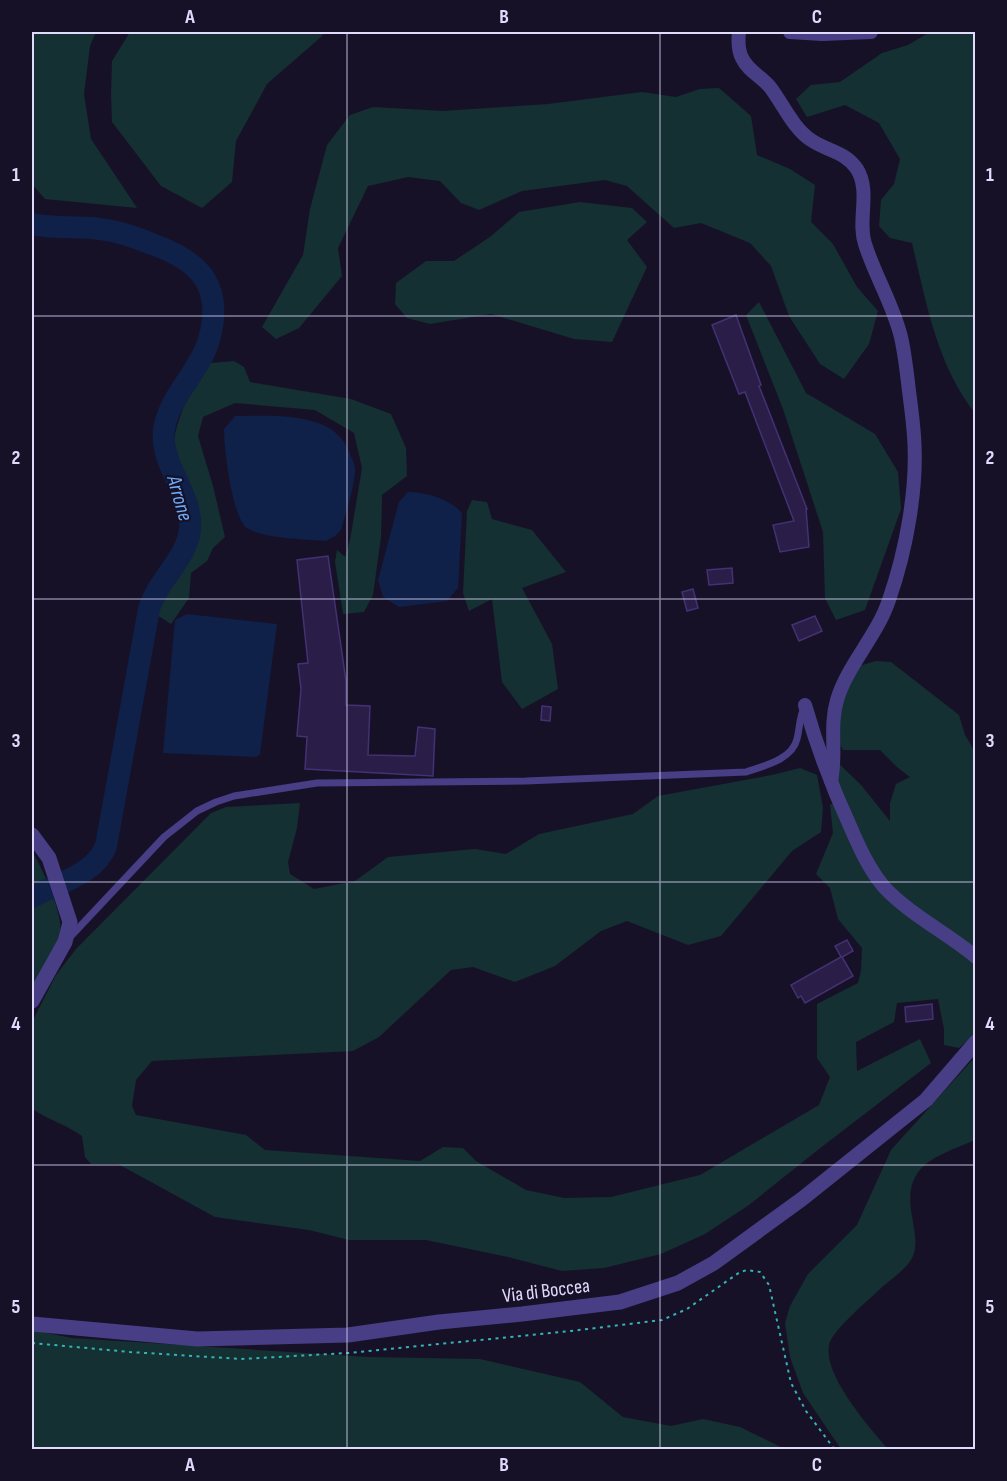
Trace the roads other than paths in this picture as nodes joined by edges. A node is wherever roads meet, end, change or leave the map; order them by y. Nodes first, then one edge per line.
1 (738, 32) edge
2 (790, 32) edge
3 (871, 32) edge
4 (805, 705) joint
5 (831, 781) junction
6 (32, 835) edge
7 (65, 942) junction
8 (975, 957) edge
9 (32, 1001) edge
10 (975, 1042) edge
11 (32, 1324) edge

1 - 5 street
2 - 3 street
4 - 5 street
4 - 7 lane
5 - 8 street
6 - 7 street
7 - 9 street
10 - 11 street, Via di Boccea

